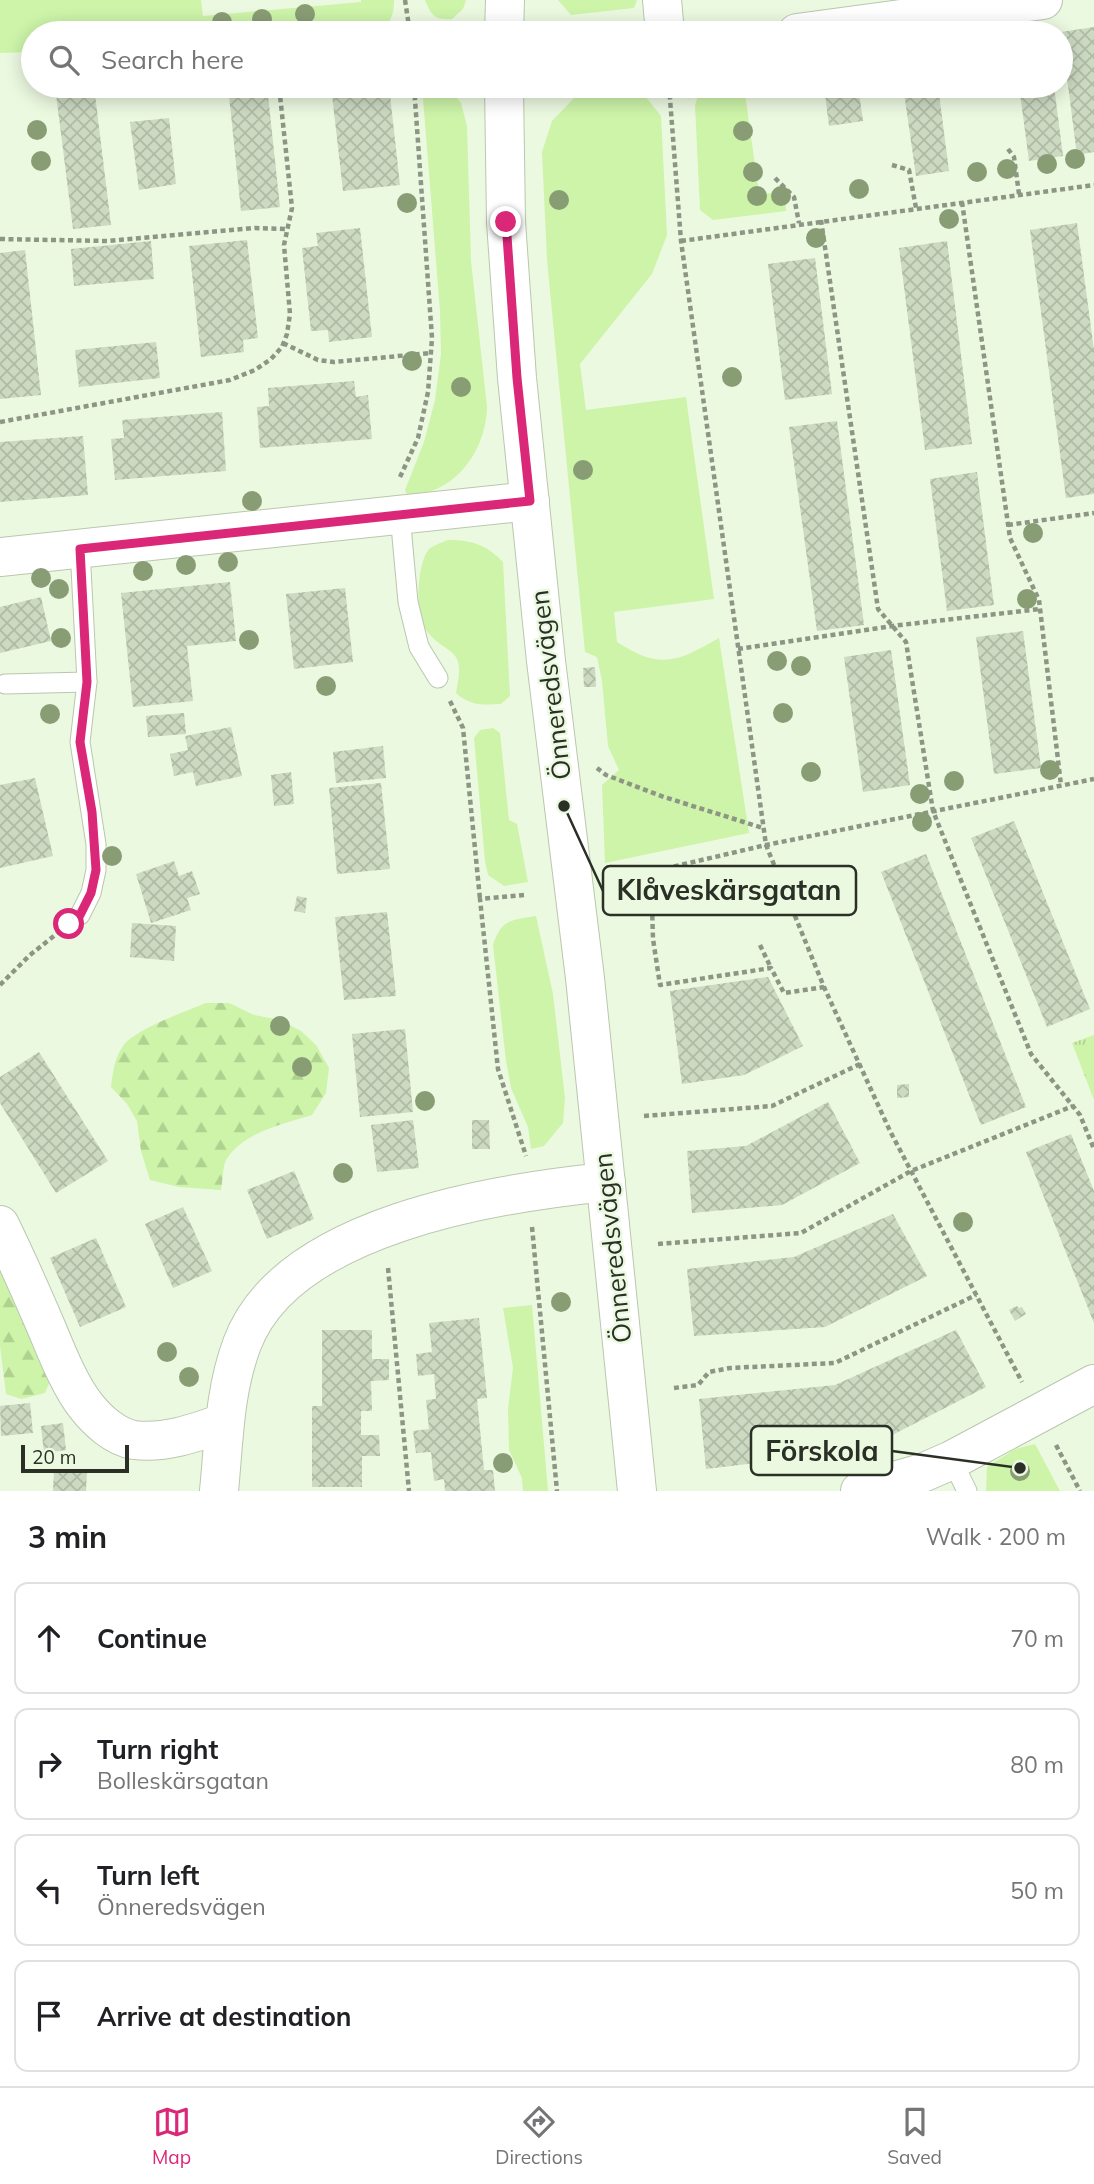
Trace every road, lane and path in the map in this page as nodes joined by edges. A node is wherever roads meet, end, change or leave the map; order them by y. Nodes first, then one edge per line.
1 (405, 0) edge
2 (505, 0) edge
3 (662, 0) edge
4 (1043, 0) edge
5 (408, 21) edge
6 (504, 21) edge
7 (664, 21) edge
8 (886, 21) edge
9 (280, 98) edge
10 (415, 98) edge
11 (504, 98) edge
12 (670, 98) edge
13 (1008, 149) dead end
14 (892, 165) dead end
15 (775, 178) dead end
16 (1094, 185) edge
17 (1019, 194) junction
18 (962, 202) junction
19 (916, 208) junction
20 (821, 220) junction
21 (799, 223) junction
22 (288, 229) junction
23 (0, 239) edge
24 (681, 241) junction
25 (283, 343) junction
26 (431, 353) junction
27 (0, 422) edge
28 (530, 501) junction
29 (1094, 513) edge
30 (391, 516) junction
31 (1008, 525) junction
32 (80, 549) junction
33 (0, 557) edge
34 (1040, 610) junction
35 (892, 626) junction
36 (738, 649) junction
37 (438, 678) joint
38 (87, 682) junction
39 (5, 684) dead end
40 (592, 765) dead end
41 (1094, 779) edge
42 (1061, 785) junction
43 (933, 811) junction
44 (763, 828) junction
45 (766, 845) junction
46 (651, 873) junction
47 (616, 880) dead end
48 (480, 899) dead end
49 (80, 915) joint
50 (760, 945) dead end
51 (771, 968) junction
52 (0, 985) edge
53 (824, 987) junction
54 (860, 1064) junction
55 (1073, 1106) junction
56 (644, 1116) dead end
57 (1094, 1149) edge
58 (911, 1171) junction
59 (606, 1182) junction
60 (0, 1226) edge
61 (384, 1228) junction
62 (658, 1244) dead end
63 (976, 1295) junction
64 (1094, 1384) edge
65 (674, 1388) dead end
66 (1039, 1414) junction
67 (223, 1423) junction
68 (960, 1476) edge
69 (219, 1491) edge
70 (409, 1491) edge
71 (637, 1491) edge
72 (860, 1491) edge
73 (1080, 1491) edge

1 - 5 path
2 - 6 street
3 - 7 street
4 - 8 street
9 - 22 path
10 - 26 path
11 - 28 street, Önneredsvägen
12 - 24 path
13 - 17 path
14 - 19 path
15 - 21 path
16 - 17 path
17 - 18 path
18 - 19 path
18 - 31 path
19 - 20 path
20 - 21 path
20 - 35 path
21 - 24 path
22 - 23 path
22 - 25 path
24 - 36 path
25 - 26 path
25 - 27 path
26 - 30 path
28 - 30 street
28 - 59 street, Önneredsvägen
29 - 31 path
30 - 32 street
30 - 37 lane
31 - 34 path
32 - 33 street
32 - 38 lane
34 - 35 path
34 - 42 path
35 - 36 path
35 - 43 path
36 - 44 path
37 - 48 path
38 - 39 lane
38 - 49 lane
40 - 44 path
41 - 42 path
42 - 43 path
43 - 45 path
43 - 55 path
44 - 45 path
45 - 46 path
45 - 53 path
46 - 47 path
46 - 51 path
49 - 52 path
50 - 51 path
51 - 53 path
53 - 54 path
54 - 56 path
54 - 58 path
55 - 57 path
55 - 58 path
58 - 62 path
58 - 63 path
59 - 61 street
59 - 71 street, Önneredsvägen
60 - 67 street
61 - 67 street
61 - 70 path
63 - 65 path
63 - 66 path
64 - 66 street
66 - 68 street
66 - 73 path
67 - 69 street
68 - 72 street

